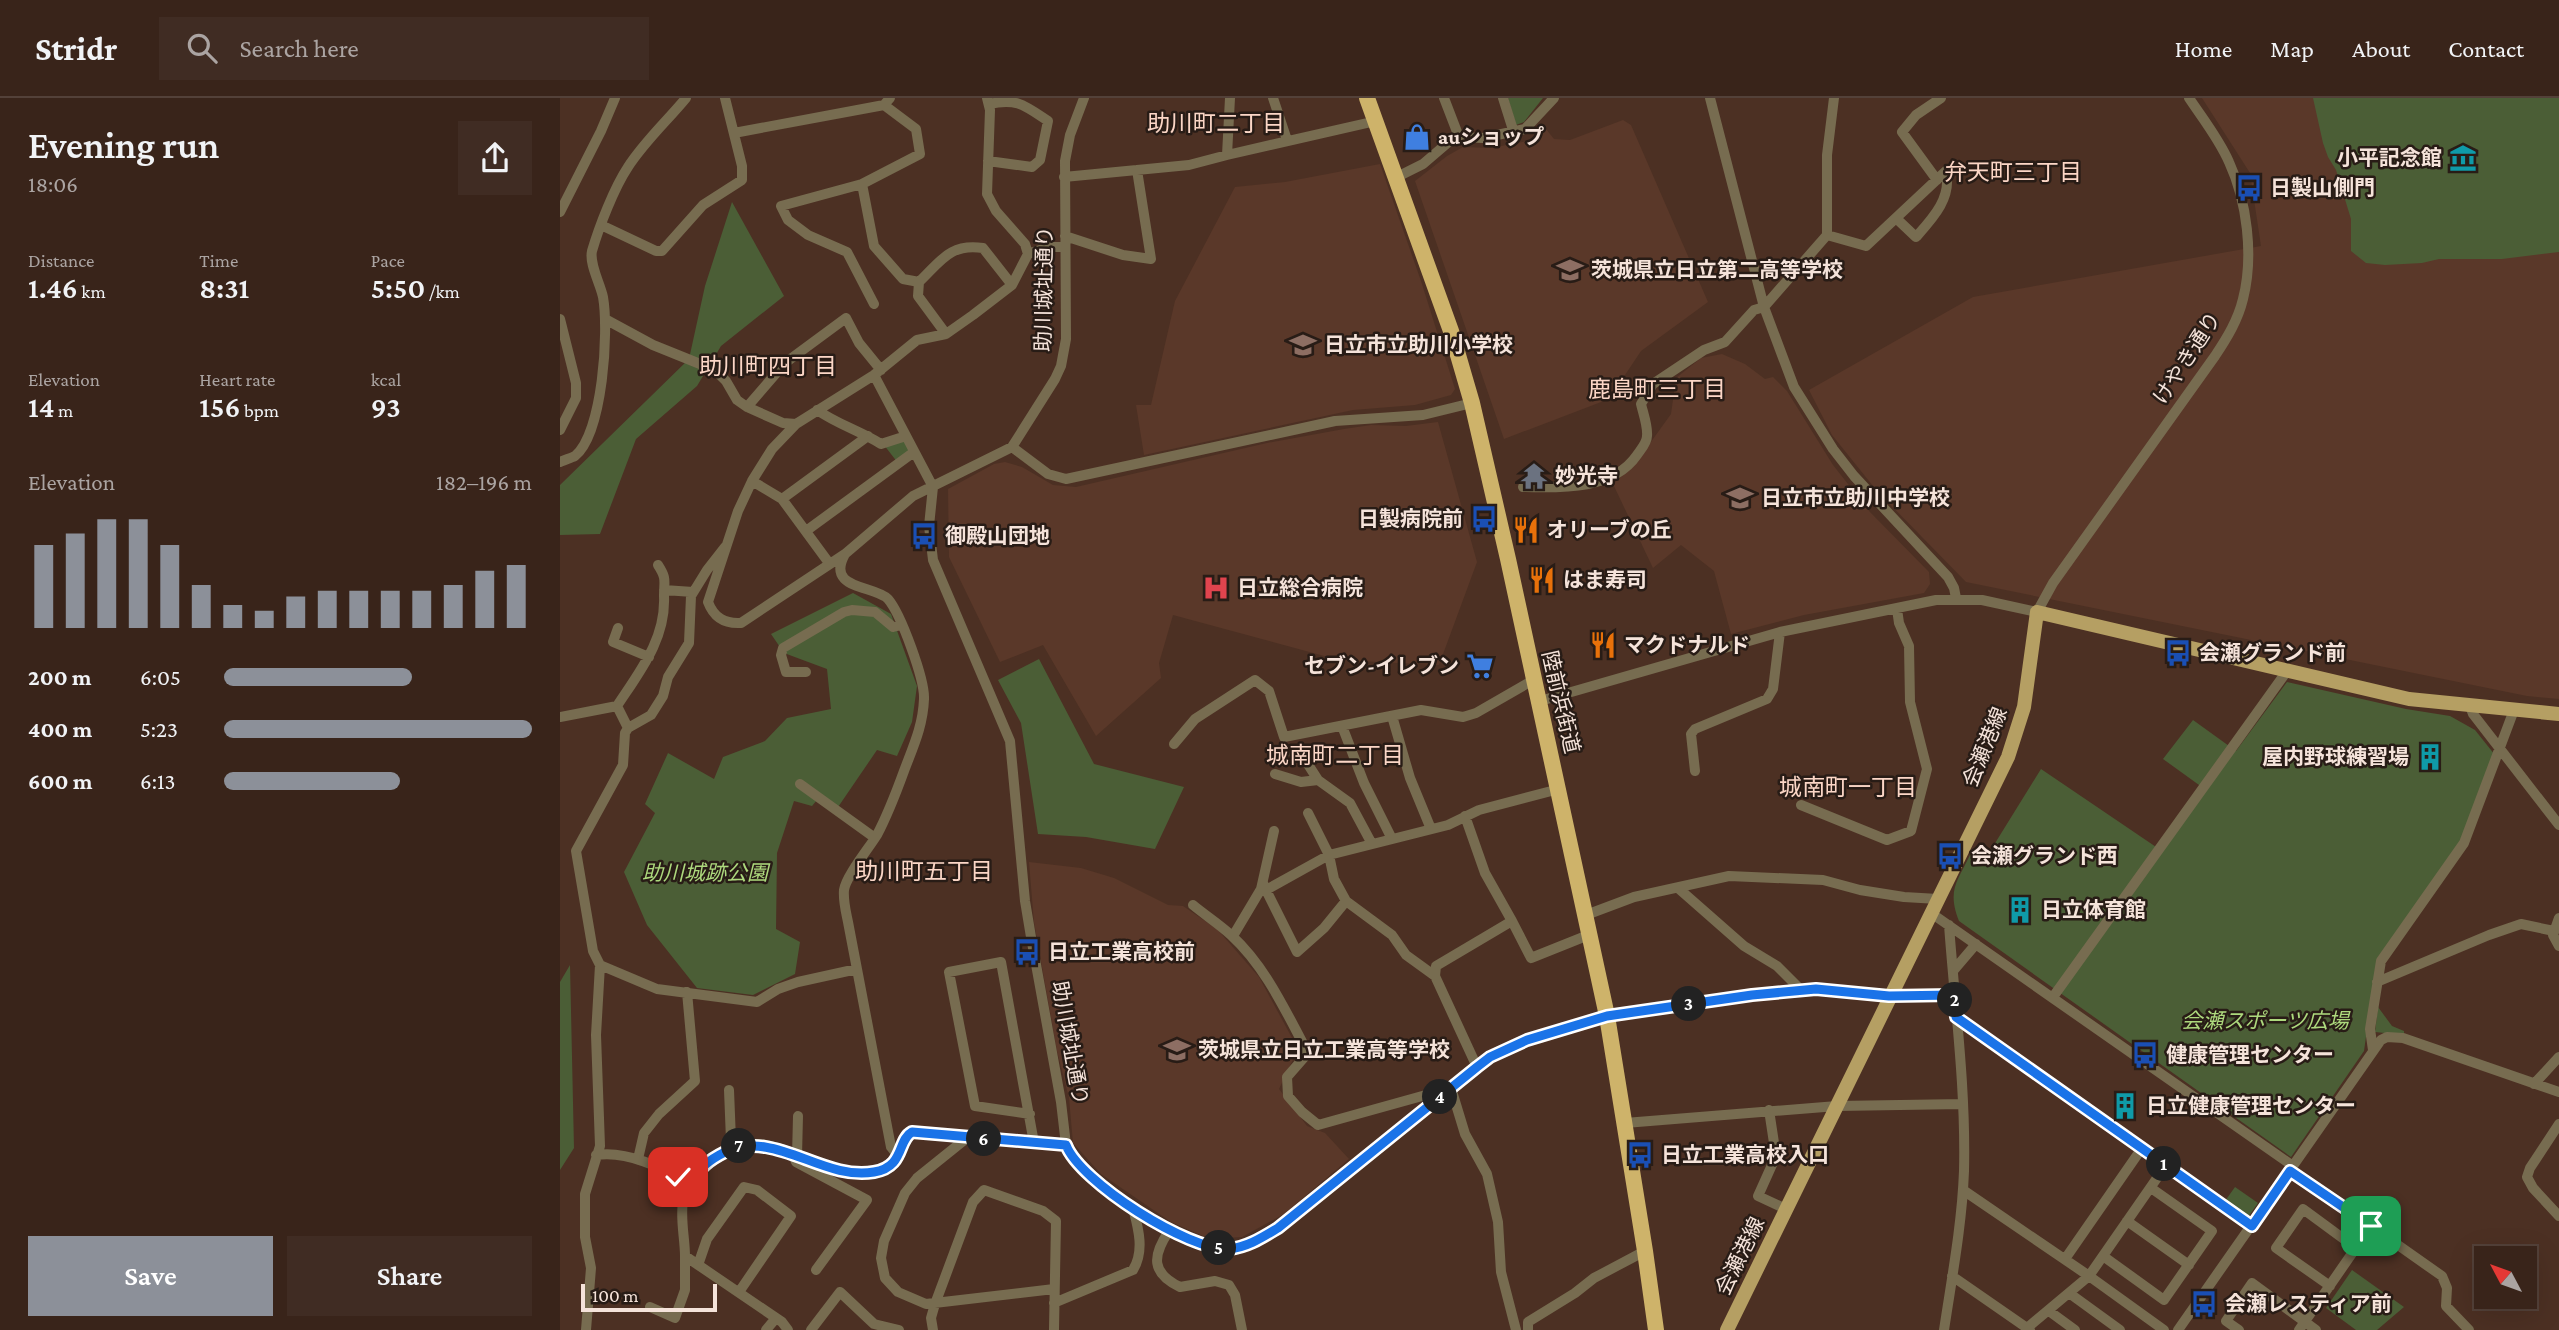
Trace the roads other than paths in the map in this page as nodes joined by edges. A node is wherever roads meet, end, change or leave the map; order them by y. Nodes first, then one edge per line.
1 (615, 98) edge
2 (685, 98) edge
3 (725, 98) edge
4 (1084, 98) edge
5 (1230, 98) edge
6 (1273, 98) edge
7 (1367, 98) edge
8 (1444, 98) edge
9 (1503, 98) edge
10 (1554, 98) edge
11 (1710, 98) edge
12 (1834, 98) edge
13 (1941, 98) edge
14 (2189, 98) edge
15 (988, 101) edge
16 (887, 102) edge
17 (1376, 121) junction
18 (734, 133) junction
19 (1514, 133) junction
20 (1459, 137) junction
21 (1287, 140) junction
22 (1227, 155) junction
23 (988, 161) junction
24 (1138, 170) junction
25 (1065, 177) junction
26 (1397, 177) junction
27 (1937, 180) junction
28 (862, 184) junction
29 (560, 212) edge
30 (1896, 218) junction
31 (601, 225) junction
32 (1827, 235) junction
33 (1065, 241) junction
34 (1028, 254) junction
35 (919, 282) junction
36 (1012, 285) junction
37 (874, 304) dead end
38 (1763, 307) junction
39 (560, 319) edge
40 (605, 319) junction
41 (946, 334) junction
42 (877, 372) junction
43 (1472, 403) junction
44 (747, 407) junction
45 (817, 410) junction
46 (796, 424) junction
47 (560, 430) edge
48 (868, 436) junction
49 (906, 436) junction
50 (1012, 447) junction
51 (914, 452) junction
52 (560, 462) edge
53 (752, 481) junction
54 (1523, 486) dead end
55 (933, 487) junction
56 (782, 499) junction
57 (806, 531) junction
58 (725, 547) junction
59 (845, 554) junction
60 (829, 563) junction
61 (657, 565) dead end
62 (664, 590) junction
63 (693, 592) junction
64 (1956, 598) junction
65 (1897, 609) junction
66 (2037, 612) junction
67 (901, 625) junction
68 (618, 628) dead end
69 (1780, 632) junction
70 (649, 657) junction
71 (2287, 671) junction
72 (806, 672) dead end
73 (1535, 679) junction
74 (1540, 701) junction
75 (617, 706) junction
76 (2470, 706) junction
77 (2514, 710) junction
78 (2559, 714) edge
79 (1392, 716) junction
80 (560, 717) edge
81 (1342, 726) junction
82 (628, 728) junction
83 (1174, 744) dead end
84 (1285, 750) dead end
85 (2500, 750) junction
86 (1695, 771) dead end
87 (1275, 774) dead end
88 (1318, 780) junction
89 (800, 784) dead end
90 (1559, 789) junction
91 (1801, 805) dead end
92 (1308, 813) dead end
93 (1465, 817) junction
94 (2559, 825) edge
95 (1431, 829) junction
96 (1275, 831) dead end
97 (875, 838) junction
98 (1392, 839) junction
99 (1372, 845) junction
100 (1329, 855) junction
101 (1264, 887) junction
102 (1678, 888) junction
103 (1938, 899) junction
104 (1346, 901) junction
105 (1193, 905) dead end
106 (1931, 913) junction
107 (1586, 915) junction
108 (2559, 918) edge
109 (1512, 921) junction
110 (1949, 925) junction
111 (2554, 931) junction
112 (1591, 934) junction
113 (1233, 936) junction
114 (1976, 944) junction
115 (2559, 946) edge
116 (600, 965) junction
117 (857, 970) junction
118 (1953, 971) junction
119 (1435, 976) junction
120 (2378, 982) junction
121 (1801, 990) junction
122 (687, 992) junction
123 (1954, 995) junction
124 (1889, 996) junction
125 (2053, 997) junction
126 (1607, 1016) junction
127 (1956, 1017) junction
128 (2373, 1050) junction
129 (2559, 1057) edge
130 (1477, 1067) junction
131 (2535, 1084) junction
132 (1451, 1088) junction
133 (729, 1090) dead end
134 (2559, 1092) edge
135 (1963, 1104) junction
136 (1837, 1106) junction
137 (1769, 1110) junction
138 (1030, 1114) junction
139 (798, 1116) dead end
140 (1625, 1123) junction
141 (2559, 1124) edge
142 (968, 1138) junction
143 (1034, 1143) junction
144 (1066, 1145) junction
145 (738, 1146) junction
146 (2143, 1149) junction
147 (596, 1155) junction
148 (795, 1155) junction
149 (899, 1157) junction
150 (638, 1159) junction
151 (2166, 1165) junction
152 (2292, 1169) junction
153 (691, 1184) junction
154 (2151, 1188) junction
155 (1963, 1190) junction
156 (1133, 1208) junction
157 (1786, 1209) junction
158 (2559, 1216) edge
159 (2127, 1221) junction
160 (2252, 1226) junction
161 (2371, 1226) junction
162 (1169, 1231) junction
163 (2356, 1248) junction
164 (1645, 1251) junction
165 (685, 1256) junction
166 (2103, 1256) junction
167 (2065, 1259) junction
168 (698, 1265) junction
169 (2189, 1265) junction
170 (816, 1270) dead end
171 (1952, 1276) junction
172 (2089, 1276) junction
173 (2330, 1286) junction
174 (1054, 1289) junction
175 (738, 1292) junction
176 (2069, 1293) junction
177 (1054, 1303) junction
178 (935, 1304) junction
179 (650, 1307) dead end
180 (2049, 1311) junction
181 (776, 1318) junction
182 (2302, 1326) edge
183 (2029, 1329) edge
184 (586, 1330) edge
185 (766, 1330) edge
186 (788, 1330) edge
187 (811, 1330) edge
188 (899, 1330) edge
189 (933, 1330) edge
190 (1054, 1330) edge
191 (1242, 1330) edge
192 (1516, 1330) edge
193 (1528, 1330) edge
194 (1656, 1330) edge
195 (1727, 1330) edge
196 (1944, 1330) edge
197 (2075, 1330) edge
198 (2120, 1330) edge
199 (2164, 1330) edge
200 (2178, 1330) edge
201 (2239, 1330) edge
202 (2316, 1330) edge
203 (2469, 1330) edge

1 - 29 street
2 - 31 street
3 - 18 street
4 - 25 street, 助川城址通り
5 - 22 street
6 - 21 street
7 - 17 highway, 陸前浜街道
8 - 20 street
9 - 19 street
10 - 19 street
11 - 38 street
12 - 32 street
13 - 27 street
14 - 66 street, けやき通り
15 - 23 street
15 - 23 street
16 - 18 street
16 - 28 street
17 - 21 street
17 - 26 highway, 陸前浜街道
18 - 31 street
19 - 20 street
20 - 26 street
21 - 22 street
22 - 24 street
23 - 34 street
24 - 25 street
24 - 33 street
25 - 33 street, 助川城址通り
26 - 43 highway, 陸前浜街道
27 - 30 street
27 - 30 street
28 - 35 street
28 - 37 street
30 - 32 street
31 - 40 street
32 - 38 street
33 - 34 street
33 - 50 street, 助川城址通り
34 - 36 street
35 - 36 street
35 - 41 street
36 - 41 street
38 - 54 street
38 - 64 street
39 - 47 street
40 - 44 street
40 - 52 street
41 - 42 street
42 - 44 street
42 - 45 street
42 - 49 street
43 - 50 street
43 - 73 highway, 陸前浜街道
44 - 46 street
45 - 46 street
45 - 48 street
46 - 53 street
48 - 49 street
48 - 56 street
49 - 51 street
50 - 55 street, 助川城址通り
51 - 55 street
51 - 57 street
53 - 56 street
53 - 58 street
55 - 59 street
55 - 144 street, 助川城址通り
56 - 57 street
57 - 60 street
58 - 60 street
58 - 63 street
59 - 60 street
59 - 67 street
61 - 62 street
62 - 63 street
62 - 70 street
63 - 82 street
64 - 65 street
64 - 66 street
65 - 69 street
65 - 91 street
66 - 71 main road
66 - 103 main road, 会瀬港線
67 - 72 street
67 - 97 street
68 - 70 street
69 - 74 street
69 - 86 street
70 - 75 street
71 - 76 main road
71 - 125 street
73 - 74 highway, 陸前浜街道
73 - 79 street
74 - 90 highway, 陸前浜街道
75 - 80 street
75 - 82 street
76 - 77 main road
76 - 85 street
77 - 78 main road
77 - 85 street
79 - 81 street
79 - 95 street
81 - 83 street
81 - 98 street
82 - 116 street
84 - 88 street
85 - 94 street
85 - 120 street
87 - 88 street
88 - 99 street
89 - 97 street
90 - 93 street
90 - 107 highway, 陸前浜街道
92 - 100 street
93 - 95 street
93 - 109 street
95 - 98 street
96 - 101 street
97 - 117 street
98 - 99 street
99 - 100 street
100 - 101 street
100 - 104 street
101 - 104 street
101 - 113 street
102 - 103 street
102 - 107 street
102 - 121 street
103 - 106 main road, 会瀬港線
104 - 119 street
105 - 113 street
106 - 110 street
106 - 124 main road, 会瀬港線
107 - 112 highway, 陸前浜街道
108 - 111 street
109 - 112 street
109 - 119 street
110 - 114 street
110 - 118 street
111 - 115 street
111 - 120 street
112 - 126 highway, 陸前浜街道
113 - 132 street
114 - 118 street
114 - 125 street
116 - 122 street
116 - 147 street
117 - 122 street
117 - 149 street
118 - 123 street
119 - 130 street
120 - 128 street
121 - 124 street
121 - 126 street
122 - 150 street
123 - 124 street
123 - 127 street
124 - 136 main road, 会瀬港線
125 - 152 street
126 - 130 street
126 - 140 highway, 陸前浜街道
127 - 135 street
127 - 146 street
128 - 131 street
128 - 152 street
129 - 131 street
130 - 132 street
131 - 134 street
132 - 162 street
132 - 192 street
133 - 145 street
135 - 136 street
135 - 155 street
136 - 137 street
136 - 157 main road, 会瀬港線
137 - 140 street
137 - 157 street
138 - 138 street
138 - 143 street
139 - 148 street
140 - 164 highway, 陸前浜街道
141 - 158 street
142 - 143 street
142 - 149 street
142 - 178 street
143 - 144 street
144 - 156 street
145 - 148 street
145 - 153 street
146 - 151 street
146 - 167 street
147 - 150 street
147 - 184 street
148 - 149 street
148 - 170 street
150 - 153 street
151 - 154 street
151 - 160 street
152 - 160 street
152 - 161 street
153 - 165 street
154 - 159 street
154 - 169 street
155 - 167 street
155 - 171 street
156 - 162 street
156 - 177 street
157 - 195 main road, 会瀬港線
159 - 166 street
159 - 169 street
160 - 200 street
161 - 163 street
161 - 203 street
162 - 191 street
163 - 173 street
163 - 173 street
164 - 193 street
164 - 194 highway, 陸前浜街道
165 - 168 street
165 - 179 street
166 - 169 street
166 - 172 street
167 - 172 street
168 - 175 street
168 - 175 street
171 - 183 street
171 - 196 street
172 - 176 street
172 - 199 street
173 - 182 street
174 - 177 street
174 - 178 street
174 - 178 street
175 - 181 street
176 - 180 street
176 - 198 street
177 - 190 street
178 - 189 street
180 - 183 street
180 - 197 street
181 - 185 street
181 - 186 street
182 - 201 street
182 - 202 street
187 - 188 street

